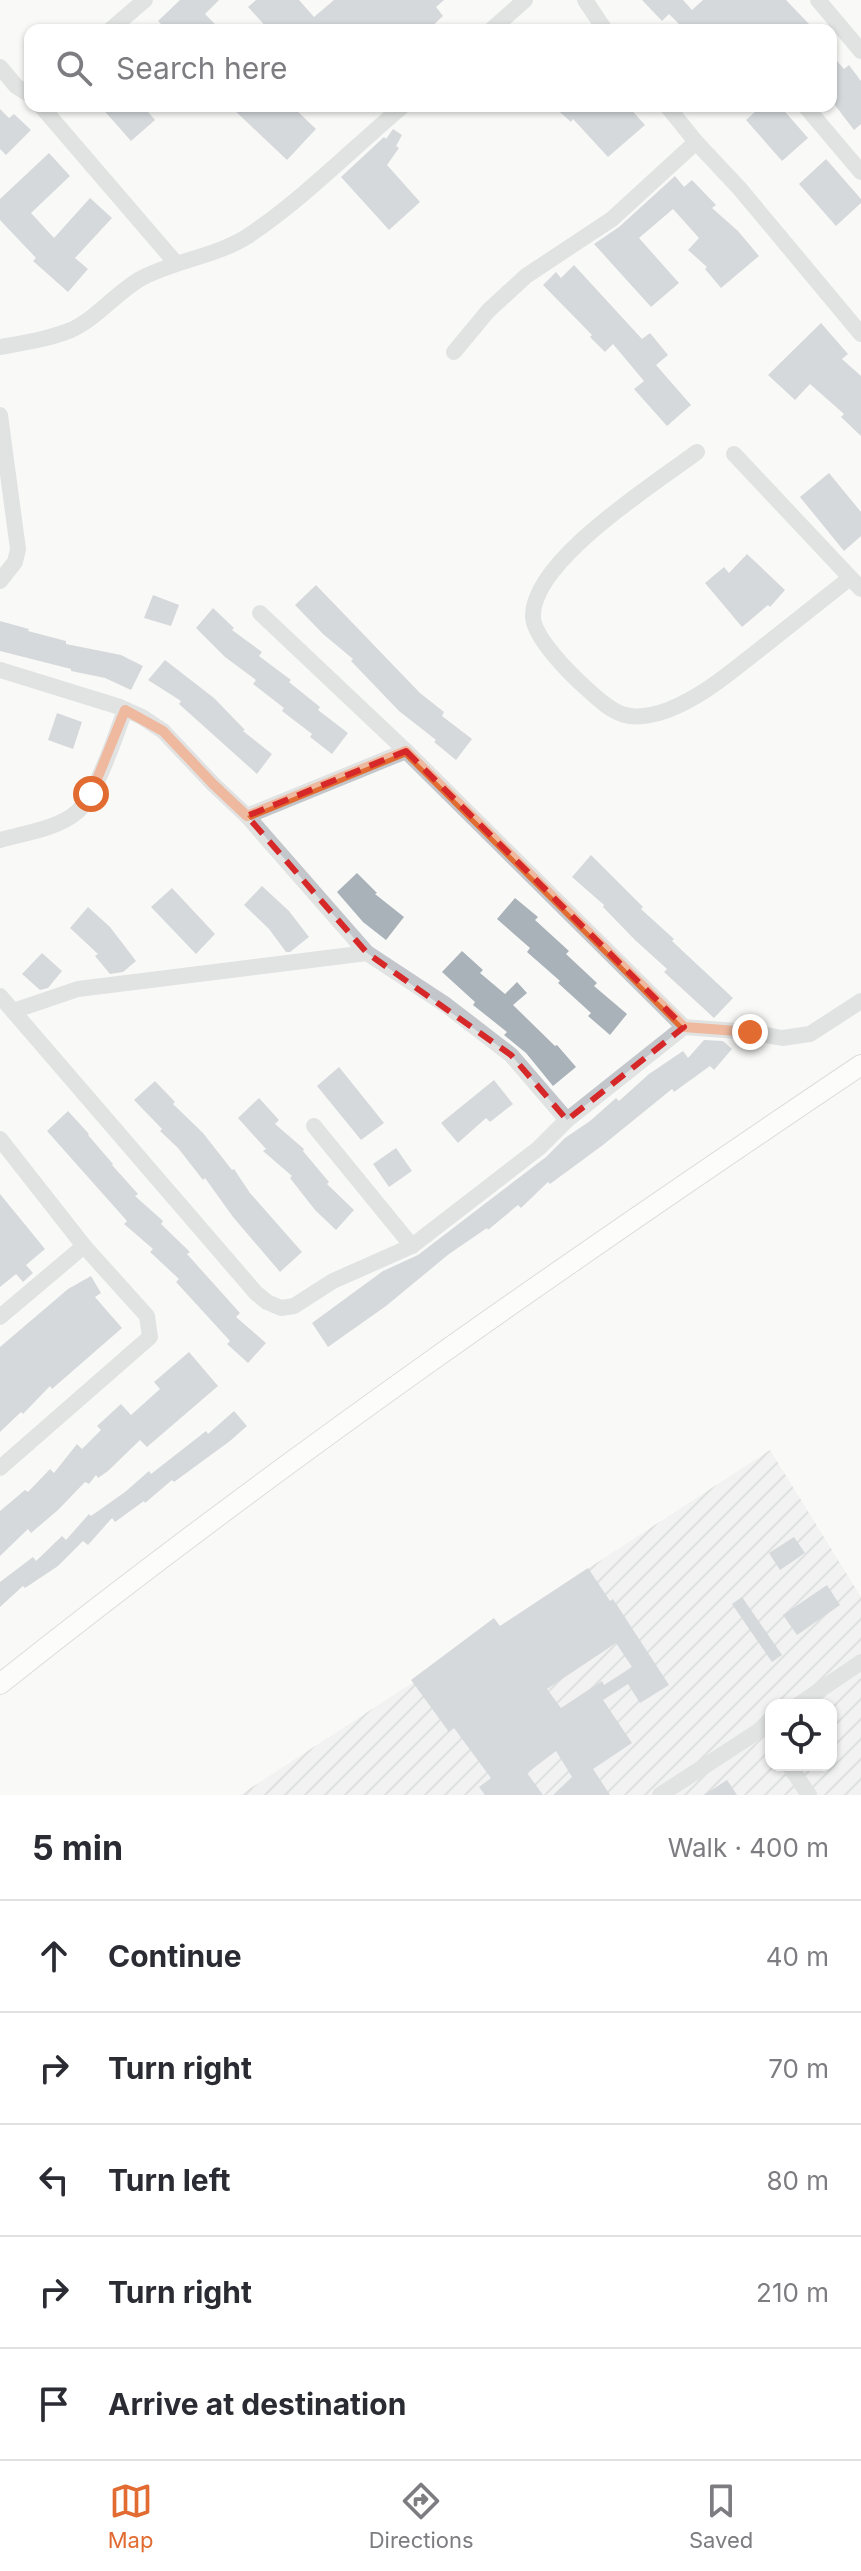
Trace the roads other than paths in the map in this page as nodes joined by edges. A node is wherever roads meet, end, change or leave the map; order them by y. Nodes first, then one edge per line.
1 (145, 0) edge
2 (525, 0) edge
3 (585, 0) edge
4 (818, 0) edge
5 (117, 24) edge
6 (498, 24) edge
7 (601, 24) edge
8 (861, 51) edge
9 (0, 67) edge
10 (24, 91) edge
11 (46, 112) edge
12 (396, 112) edge
13 (672, 112) edge
14 (810, 112) edge
15 (696, 142) junction
16 (861, 172) edge
17 (175, 262) junction
18 (861, 334) edge
19 (0, 347) edge
20 (454, 352) dead end
21 (0, 415) edge
22 (697, 452) dead end
23 (734, 454) dead end
24 (0, 581) edge
25 (856, 584) edge
26 (260, 613) dead end
27 (0, 670) edge
28 (125, 710) junction
29 (406, 751) junction
30 (247, 816) junction
31 (0, 840) edge
32 (367, 953) junction
33 (0, 996) edge
34 (861, 1001) edge
35 (13, 1011) junction
36 (684, 1027) junction
37 (861, 1065) edge
38 (567, 1120) junction
39 (314, 1126) dead end
40 (0, 1139) edge
41 (6, 1158) edge
42 (84, 1246) junction
43 (412, 1246) junction
44 (0, 1317) edge
45 (0, 1468) edge
46 (861, 1662) edge
47 (0, 1684) edge
48 (807, 1699) edge
49 (765, 1731) edge
50 (793, 1771) edge
51 (660, 1795) edge
52 (809, 1795) edge

1 - 5 street
2 - 6 street
3 - 7 street
4 - 8 street
9 - 10 street
11 - 17 street
12 - 17 street
13 - 15 street
14 - 16 street
15 - 18 street
15 - 20 street
17 - 19 street
21 - 24 street
22 - 25 street
23 - 25 street
26 - 29 street
27 - 28 street
28 - 30 street
28 - 31 street
29 - 30 street
29 - 36 street
30 - 32 street
32 - 35 street
32 - 38 street
33 - 35 street
34 - 36 street
35 - 43 street
36 - 38 street
37 - 47 main road
38 - 43 street
39 - 43 street
40 - 41 street
41 - 42 street
42 - 44 street
42 - 45 street
46 - 48 street
49 - 51 street
50 - 52 street

